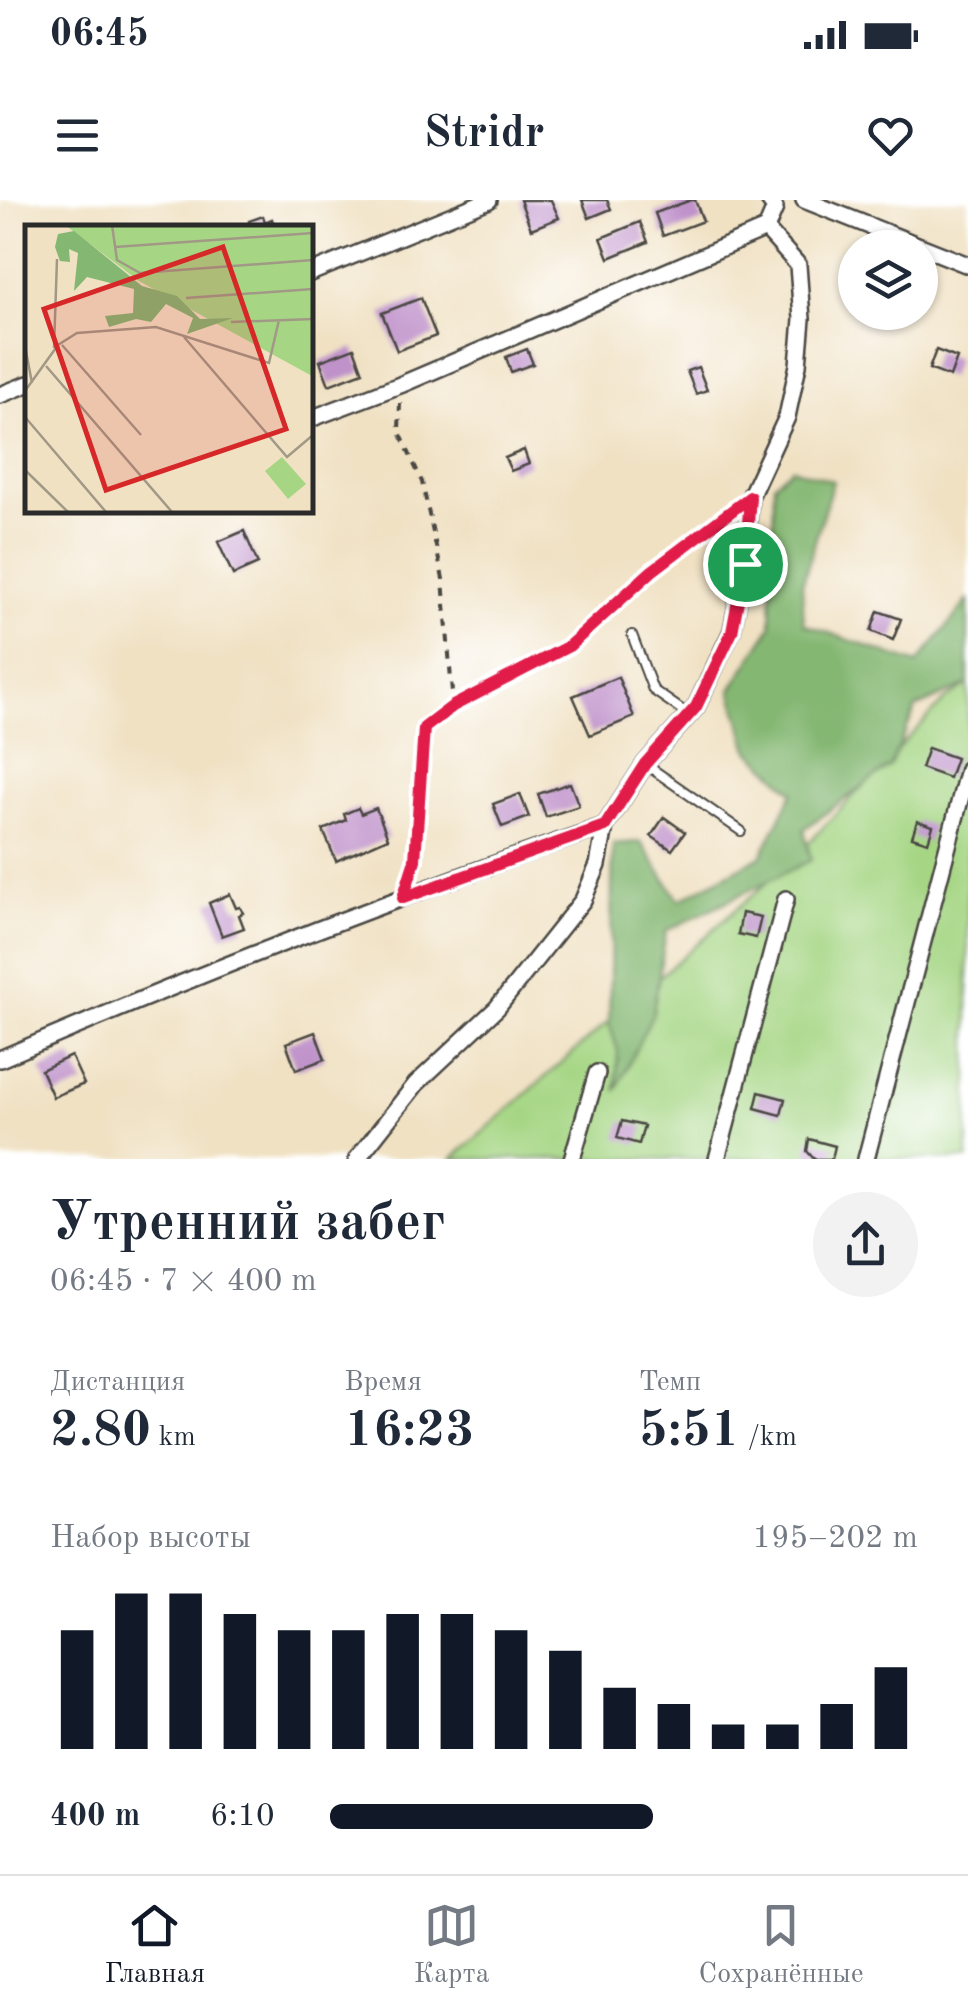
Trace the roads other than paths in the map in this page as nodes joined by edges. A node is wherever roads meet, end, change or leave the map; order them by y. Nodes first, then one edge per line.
1 (489, 200) edge
2 (769, 200) edge
3 (804, 200) edge
4 (766, 228) junction
5 (968, 265) edge
6 (312, 272) edge
7 (25, 385) edge
8 (0, 395) edge
9 (312, 417) edge
10 (632, 635) dead end
11 (689, 715) junction
12 (645, 764) junction
13 (968, 770) edge
14 (605, 826) junction
15 (742, 832) dead end
16 (786, 899) dead end
17 (0, 1060) edge
18 (597, 1073) dead end
19 (357, 1159) edge
20 (572, 1159) edge
21 (717, 1159) edge
22 (866, 1159) edge

1 - 6 street
2 - 4 street
3 - 5 street
4 - 9 street
4 - 11 street
7 - 8 street
10 - 11 lane
11 - 12 street
12 - 14 street
12 - 15 lane
13 - 22 street
14 - 17 street
14 - 19 street
16 - 21 street
18 - 20 street

